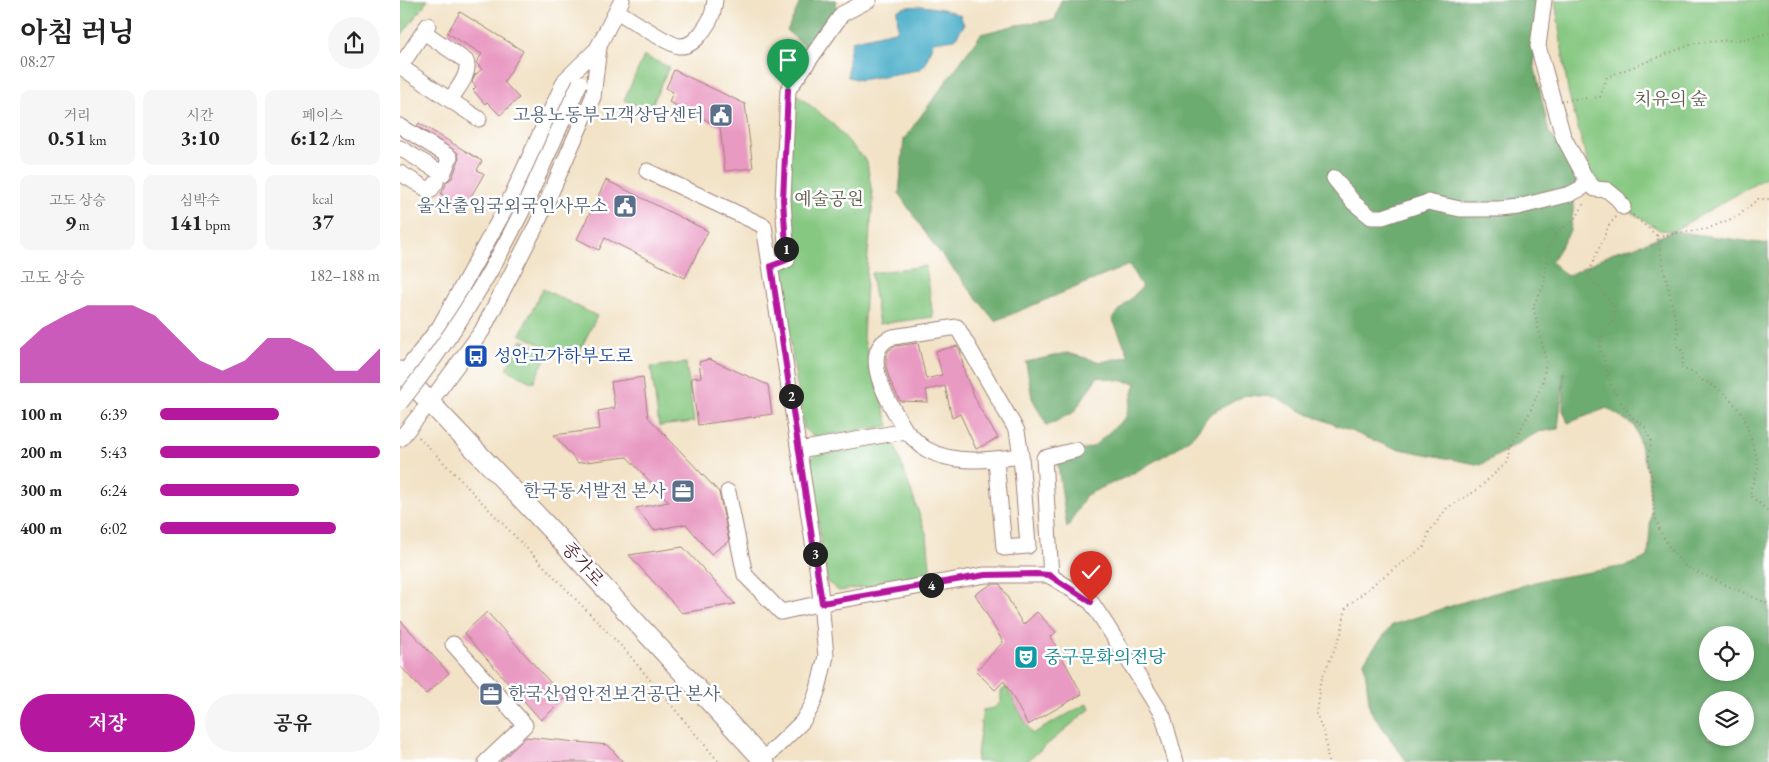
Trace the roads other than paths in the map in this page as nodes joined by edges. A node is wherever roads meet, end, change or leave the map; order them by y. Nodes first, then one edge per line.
1 (715, 0) edge
2 (870, 0) edge
3 (1544, 0) edge
4 (620, 6) edge
5 (599, 47) junction
6 (400, 67) edge
7 (450, 100) junction
8 (479, 119) dead end
9 (400, 126) edge
10 (400, 148) edge
11 (647, 171) dead end
12 (400, 173) edge
13 (1334, 178) dead end
14 (1586, 179) junction
15 (436, 183) dead end
16 (1623, 207) road end
17 (771, 266) junction
18 (401, 375) edge
19 (430, 402) junction
20 (400, 403) edge
21 (906, 431) junction
22 (400, 439) edge
23 (799, 450) junction
24 (1076, 450) dead end
25 (1021, 456) junction
26 (996, 460) junction
27 (728, 492) dead end
28 (1051, 577) junction
29 (822, 603) junction
30 (453, 644) dead end
31 (763, 761) edge
32 (486, 762) edge
33 (1176, 762) edge

1 - 4 street
2 - 17 street
3 - 14 street
4 - 5 street
5 - 18 street
5 - 19 street
5 - 20 street, bridge
6 - 7 street
6 - 7 street
7 - 8 street
9 - 10 street
11 - 17 street, 종가로
12 - 15 street
13 - 14 street
14 - 16 street
17 - 23 street, 종가로
18 - 19 main road, 종가로
19 - 22 street
19 - 31 main road, 종가로
21 - 23 street
21 - 25 street
21 - 26 street
23 - 29 street, 종가로
24 - 28 street
25 - 26 street
25 - 26 street
27 - 29 street
28 - 29 street
28 - 33 street
29 - 31 street, 종가로
30 - 32 street

